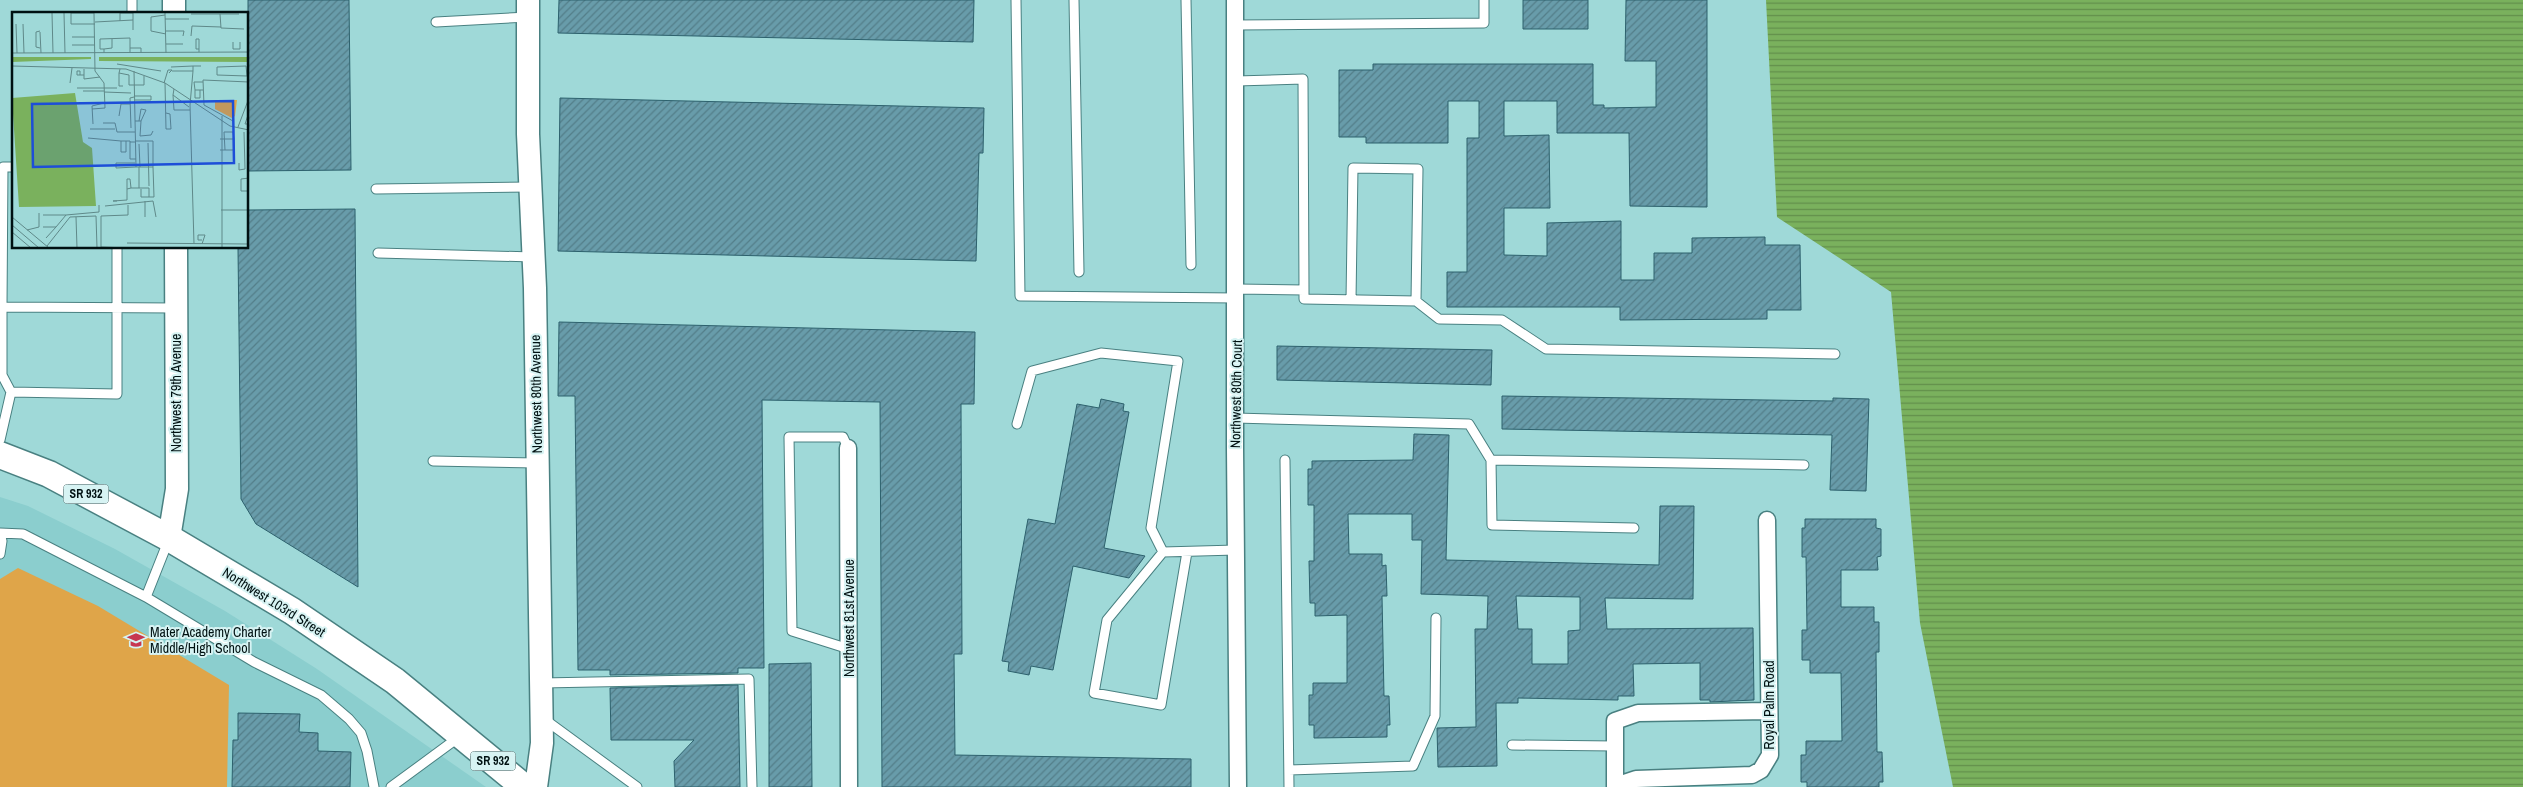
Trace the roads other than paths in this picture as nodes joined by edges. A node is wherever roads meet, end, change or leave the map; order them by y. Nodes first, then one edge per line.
1 (1016, 0) edge
2 (1074, 0) edge
3 (1186, 0) edge
4 (1235, 0) edge
5 (1484, 0) edge
6 (528, 8) edge
7 (436, 22) dead end
8 (1236, 25) junction
9 (1236, 80) junction
10 (12, 167) edge
11 (530, 187) junction
12 (376, 188) dead end
13 (117, 249) edge
14 (176, 249) edge
15 (378, 253) dead end
16 (534, 257) junction
17 (1190, 265) dead end
18 (1079, 272) dead end
19 (1304, 290) junction
20 (1237, 294) junction
21 (1351, 300) junction
22 (1416, 301) junction
23 (2, 307) junction
24 (117, 308) junction
25 (176, 308) junction
26 (1835, 354) dead end
27 (11, 392) junction
28 (1235, 418) junction
29 (1017, 424) dead end
30 (0, 440) edge
31 (848, 448) joint
32 (0, 456) edge
33 (1285, 460) dead end
34 (1491, 460) junction
35 (433, 461) dead end
36 (537, 463) junction
37 (1804, 465) dead end
38 (1767, 520) dead end
39 (1634, 528) dead end
40 (0, 533) edge
41 (170, 538) junction
42 (1236, 550) junction
43 (1163, 552) junction
44 (1187, 552) junction
45 (0, 554) edge
46 (146, 597) junction
47 (1436, 618) dead end
48 (849, 649) junction
49 (540, 683) junction
50 (1769, 711) junction
51 (540, 716) junction
52 (462, 736) junction
53 (1512, 745) dead end
54 (1615, 746) junction
55 (1289, 770) junction
56 (374, 787) edge
57 (391, 787) edge
58 (524, 787) edge
59 (536, 787) edge
60 (637, 787) edge
61 (752, 787) edge
62 (849, 787) edge
63 (1238, 787) edge
64 (1289, 787) edge
65 (1615, 787) edge

1 - 20 lane
2 - 18 lane
3 - 17 lane
4 - 8 street, Northwest 80th Court
5 - 8 lane
6 - 7 lane
6 - 11 street, Northwest 80th Avenue
8 - 9 street, Northwest 80th Court
9 - 19 lane
9 - 20 street, Northwest 80th Court
10 - 23 lane
11 - 12 lane
11 - 16 street, Northwest 80th Avenue
13 - 24 lane
14 - 25 street, Northwest 79th Avenue
15 - 16 lane
16 - 36 street, Northwest 80th Avenue
19 - 20 lane
19 - 21 lane
20 - 28 street, Northwest 80th Court
21 - 22 lane
21 - 22 lane
22 - 26 lane
23 - 24 lane
23 - 27 lane
24 - 25 lane
24 - 27 lane
25 - 41 street, Northwest 79th Avenue
27 - 30 lane
28 - 34 lane
28 - 42 street, Northwest 80th Court
29 - 43 lane
31 - 48 street, Northwest 81st Avenue
31 - 48 lane
32 - 41 main road, Northwest 103rd Street / SR 932
33 - 55 lane
34 - 37 lane
34 - 39 lane
35 - 36 lane
36 - 49 street, Northwest 80th Avenue
38 - 50 street, Royal Palm Road
40 - 45 lane
40 - 46 lane
41 - 46 lane
41 - 52 main road, Northwest 103rd Street / SR 932
42 - 44 lane
42 - 63 street, Northwest 80th Court
43 - 44 lane
43 - 44 lane
46 - 56 lane
47 - 55 lane
48 - 62 street, Northwest 81st Avenue
49 - 51 street, Northwest 80th Avenue
49 - 61 lane
50 - 54 street
50 - 65 street, Royal Palm Road
51 - 59 street, Northwest 80th Avenue
51 - 60 lane
52 - 57 lane
52 - 58 main road, Northwest 103rd Street / SR 932
53 - 54 lane
54 - 65 street
55 - 64 lane

